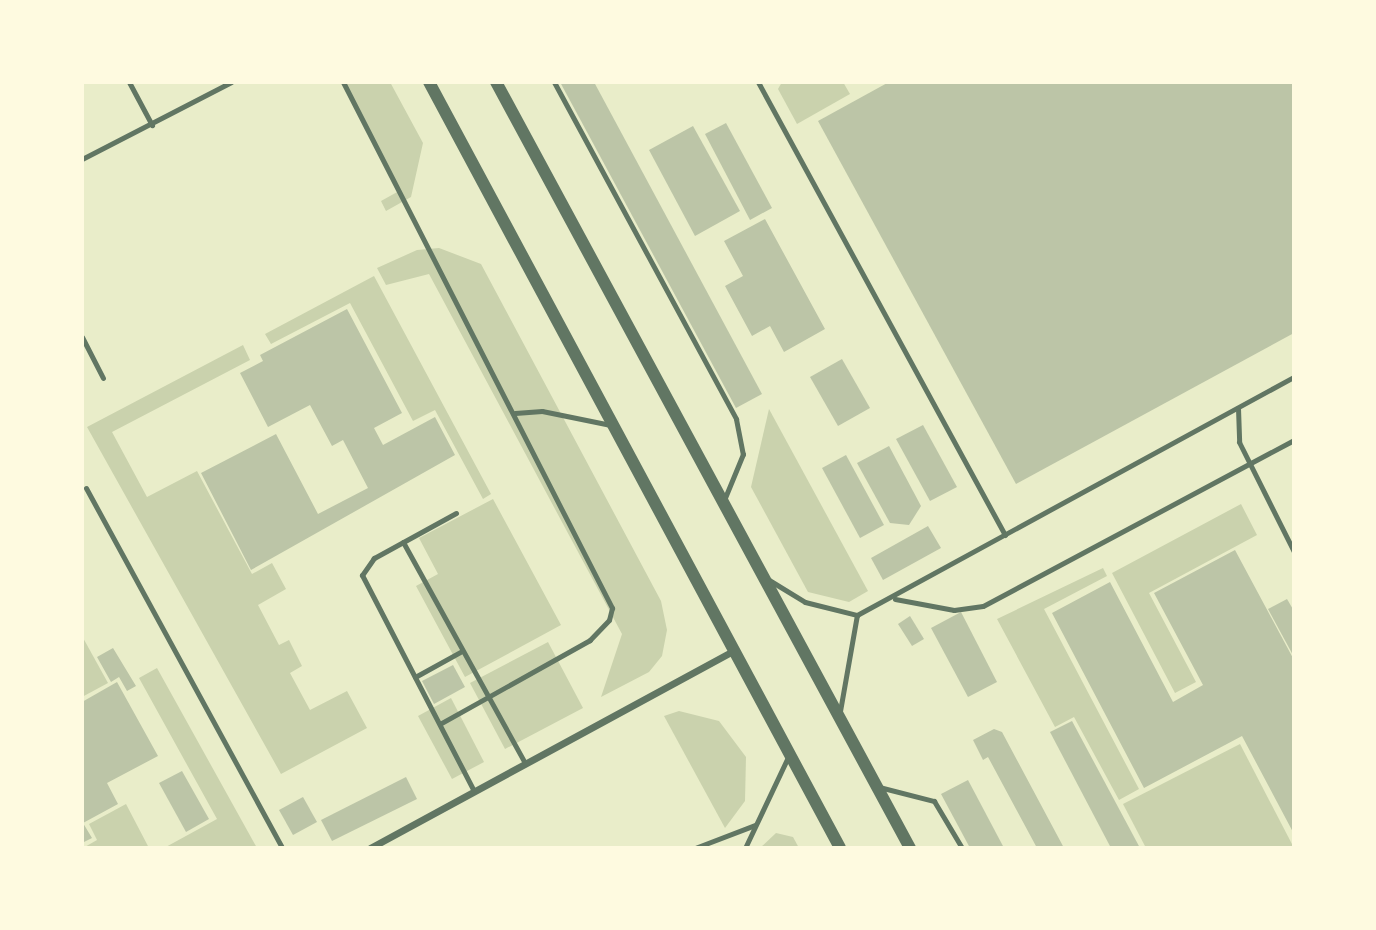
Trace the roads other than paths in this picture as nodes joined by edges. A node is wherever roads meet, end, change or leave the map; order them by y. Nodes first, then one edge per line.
1 (129, 82) edge
2 (231, 82) edge
3 (343, 82) edge
4 (429, 82) edge
5 (496, 82) edge
6 (554, 82) edge
7 (758, 82) edge
8 (152, 125) junction
9 (82, 159) edge
10 (82, 337) edge
11 (1294, 377) edge
12 (103, 378) dead end
13 (1238, 408) junction
14 (515, 413) junction
15 (612, 426) junction
16 (1294, 440) edge
17 (1249, 465) junction
18 (86, 488) dead end
19 (723, 503) junction
20 (456, 513) dead end
21 (1005, 535) junction
22 (402, 542) junction
23 (1294, 552) edge
24 (766, 578) junction
25 (895, 599) junction
26 (857, 615) junction
27 (462, 650) junction
28 (734, 650) junction
29 (415, 677) junction
30 (488, 698) junction
31 (840, 713) junction
32 (440, 724) junction
33 (789, 754) junction
34 (525, 763) junction
35 (878, 787) junction
36 (474, 791) junction
37 (755, 825) junction
38 (282, 848) edge
39 (370, 848) edge
40 (695, 848) edge
41 (745, 848) edge
42 (840, 848) edge
43 (910, 848) edge
44 (962, 848) edge

1 - 8 lane
2 - 8 lane
3 - 14 lane
4 - 15 street
5 - 19 street
6 - 19 lane
7 - 21 lane
8 - 9 lane
10 - 12 lane
11 - 13 lane
13 - 17 lane
13 - 21 lane
14 - 15 lane
14 - 30 lane
15 - 28 street
16 - 17 lane
17 - 23 lane
17 - 25 lane
18 - 38 lane
19 - 24 street
20 - 22 lane
21 - 25 lane
22 - 27 lane
22 - 29 lane
24 - 26 lane
24 - 31 street
25 - 26 lane
26 - 31 lane
27 - 29 lane
27 - 30 lane
28 - 33 street
28 - 34 street
29 - 32 lane
30 - 32 lane
30 - 34 lane
31 - 35 street
32 - 36 lane
33 - 37 lane
33 - 42 street
34 - 36 street
35 - 43 street
35 - 44 lane
36 - 39 street
37 - 40 lane
37 - 41 lane

